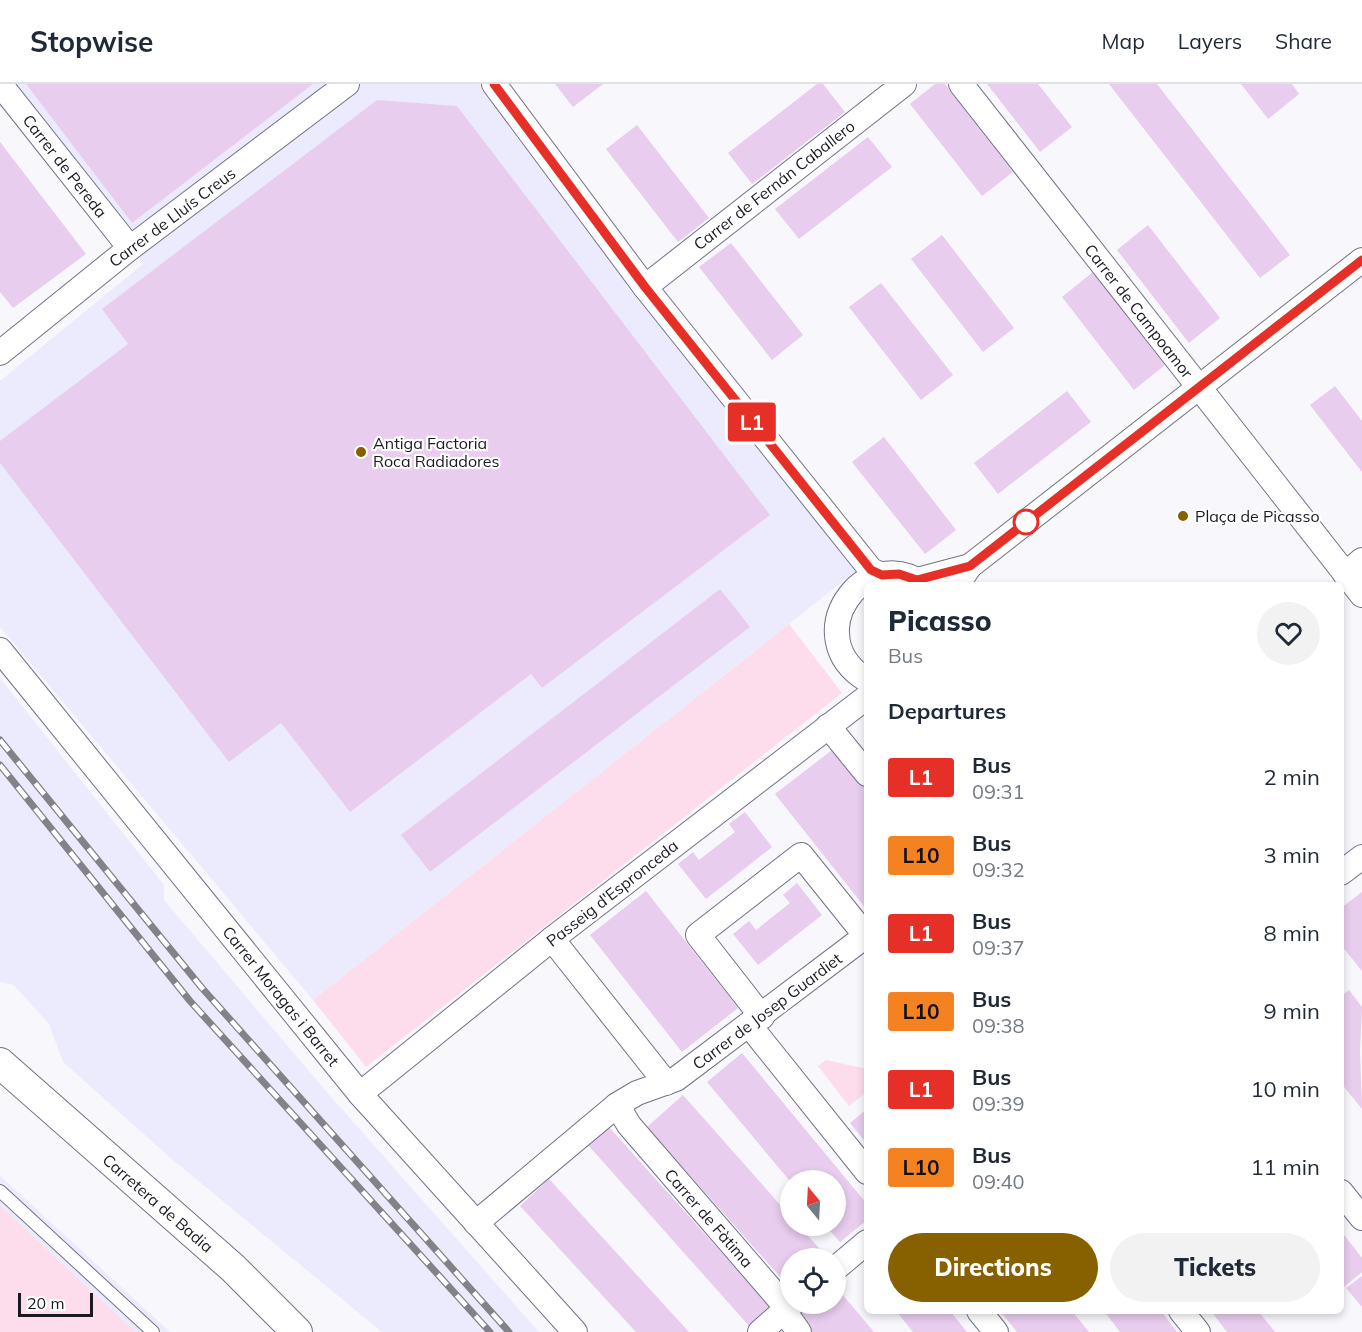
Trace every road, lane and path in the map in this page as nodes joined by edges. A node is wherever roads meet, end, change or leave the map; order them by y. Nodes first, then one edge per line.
1 (0, 84) edge
2 (347, 84) edge
3 (494, 84) edge
4 (904, 84) edge
5 (961, 84) edge
6 (130, 248) junction
7 (1362, 260) edge
8 (645, 287) junction
9 (0, 353) edge
10 (1198, 387) junction
11 (1353, 567) edge
12 (882, 575) junction
13 (963, 575) edge
14 (919, 582) edge
15 (926, 582) edge
16 (1362, 595) edge
17 (0, 650) edge
18 (864, 677) edge
19 (864, 699) edge
20 (828, 726) junction
21 (864, 770) edge
22 (1362, 857) edge
23 (1344, 871) edge
24 (864, 933) edge
25 (864, 937) edge
26 (552, 939) junction
27 (756, 1021) junction
28 (4, 1068) edge
29 (666, 1083) junction
30 (360, 1094) junction
31 (617, 1105) junction
32 (864, 1168) edge
33 (0, 1191) edge
34 (1344, 1196) edge
35 (1362, 1218) edge
36 (476, 1223) junction
37 (864, 1245) edge
38 (846, 1260) edge
39 (780, 1300) edge
40 (780, 1314) edge
41 (791, 1314) edge
42 (981, 1314) edge
43 (1183, 1314) edge
44 (153, 1332) edge
45 (297, 1332) edge
46 (575, 1332) edge
47 (760, 1332) edge
48 (799, 1332) edge
49 (996, 1332) edge
50 (1198, 1332) edge

1 - 6 street, Carrer de Pereda
2 - 6 street, Carrer de Lluís Creus
3 - 8 street
4 - 8 street, Carrer de Fernán Caballero
5 - 10 street, Carrer de Campoamor
6 - 9 street, Carrer de Lluís Creus
7 - 10 street
8 - 12 street
10 - 11 street, Carrer de Campoamor
10 - 13 street
11 - 16 street, Carrer de Campoamor
12 - 14 street
12 - 18 street
13 - 15 street
17 - 30 street, Carrer Moragas i Barret
19 - 20 street, Passeig d'Espronceda
20 - 21 street
20 - 26 street, Passeig d'Espronceda
22 - 23 street
24 - 27 street
25 - 27 street, Carrer de Josep Guardiet
26 - 29 street
26 - 30 street, Passeig d'Espronceda
27 - 29 street, Carrer de Josep Guardiet
27 - 32 street
28 - 45 street, Carretera de Badia
29 - 31 street, Carrer de Josep Guardiet
30 - 36 street, Carrer Moragas i Barret
31 - 36 street, Carrer de Josep Guardiet
31 - 39 street, Carrer de Fàtima
33 - 44 lane
34 - 35 street
36 - 46 street, Carrer Moragas i Barret
37 - 38 street
40 - 47 street
41 - 48 street, Carrer de Fàtima
42 - 49 street
43 - 50 street

